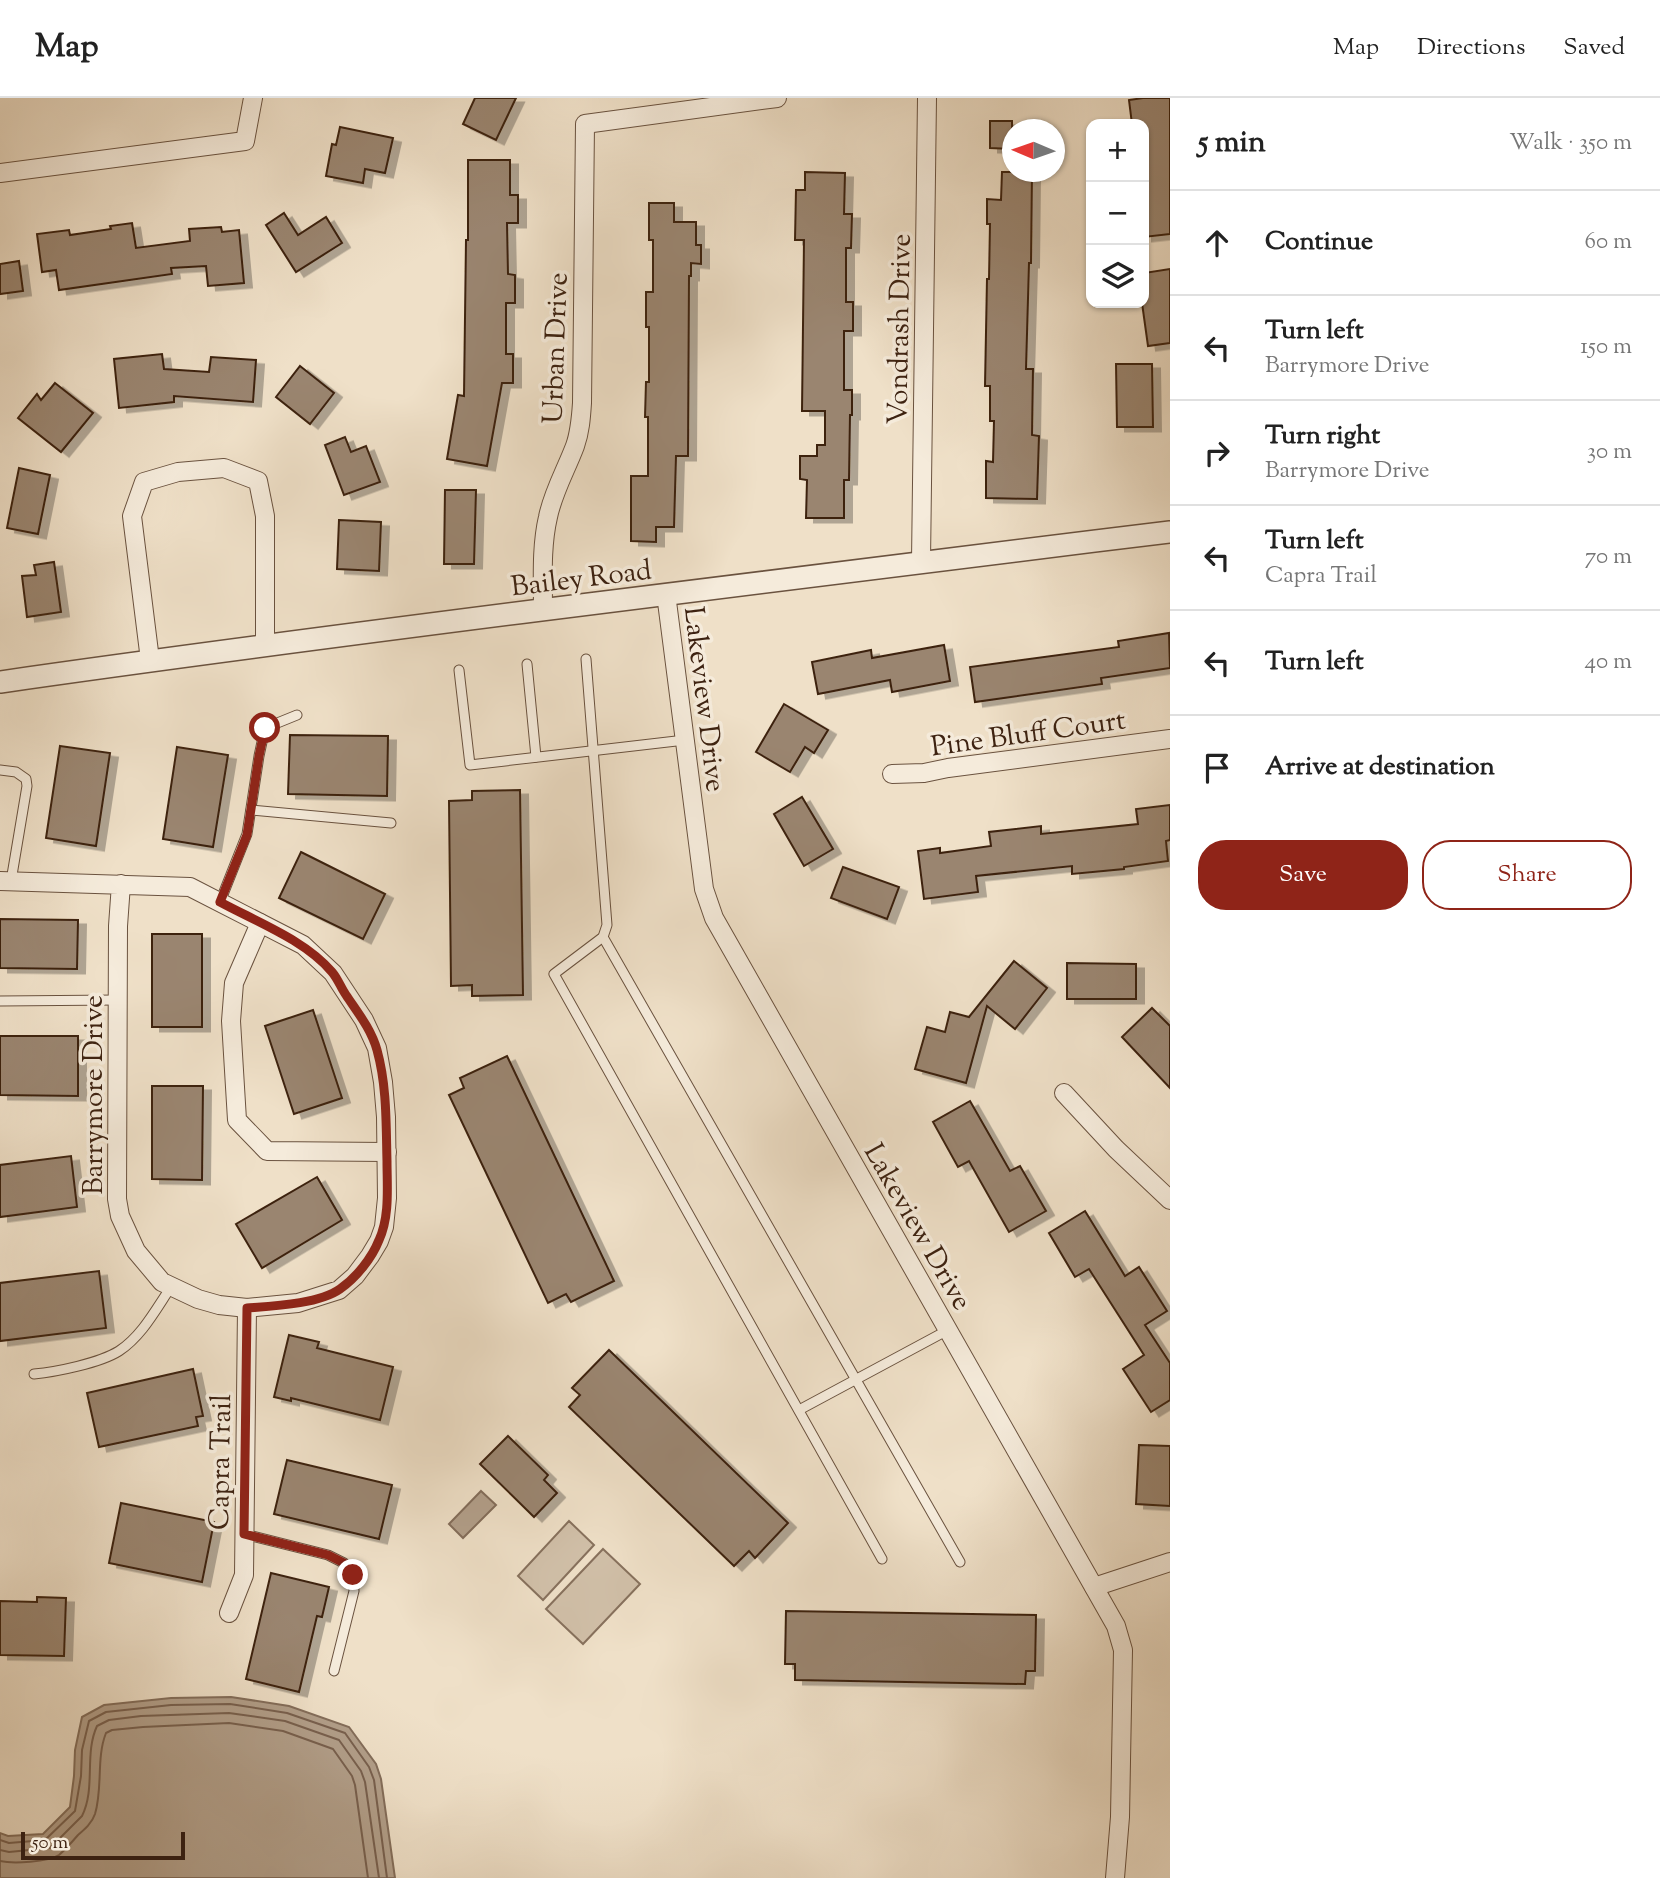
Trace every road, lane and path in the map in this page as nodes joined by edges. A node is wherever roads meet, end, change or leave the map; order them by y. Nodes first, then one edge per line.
1 (253, 98) edge
2 (777, 98) edge
3 (927, 98) edge
4 (0, 173) edge
5 (1170, 532) edge
6 (921, 561) junction
7 (666, 594) junction
8 (543, 610) junction
9 (265, 645) junction
10 (586, 659) dead end
11 (150, 660) junction
12 (527, 664) dead end
13 (459, 670) dead end
14 (0, 682) edge
15 (297, 715) dead end
16 (685, 740) junction
17 (1170, 740) edge
18 (593, 750) junction
19 (536, 757) junction
20 (0, 770) edge
21 (892, 774) dead end
22 (251, 810) junction
23 (391, 823) dead end
24 (5, 881) edge
25 (121, 884) junction
26 (220, 902) junction
27 (260, 923) junction
28 (603, 937) junction
29 (118, 1000) junction
30 (0, 1001) edge
31 (1064, 1093) dead end
32 (387, 1152) junction
33 (1170, 1200) edge
34 (171, 1287) junction
35 (247, 1308) junction
36 (948, 1330) junction
37 (34, 1374) dead end
38 (856, 1378) junction
39 (799, 1410) junction
40 (244, 1534) junction
41 (882, 1559) dead end
42 (960, 1562) dead end
43 (1170, 1562) edge
44 (1094, 1587) junction
45 (229, 1613) dead end
46 (334, 1671) dead end
47 (1115, 1878) edge

1 - 4 street
2 - 8 street, Urban Drive
3 - 6 street, Vondrash Drive
5 - 6 street, Bailey Road
6 - 7 street, Bailey Road
7 - 8 street, Bailey Road
7 - 16 street, Lakeview Drive
8 - 9 street, Bailey Road
9 - 11 street, Bailey Road
9 - 11 street
10 - 18 lane
11 - 14 street, Bailey Road
12 - 19 lane
13 - 19 lane
15 - 22 lane
16 - 18 lane
16 - 36 street, Lakeview Drive
17 - 21 street, Pine Bluff Court
18 - 19 lane
18 - 28 lane
20 - 24 lane
22 - 23 lane
22 - 26 lane
24 - 25 street, Barrymore Drive
25 - 26 street, Barrymore Drive
25 - 29 street, Barrymore Drive
26 - 27 street, Barrymore Drive
27 - 32 street, Barrymore Drive
27 - 32 street
28 - 38 lane
28 - 39 lane
29 - 30 lane
29 - 34 street, Barrymore Drive
31 - 33 street
32 - 35 street, Barrymore Drive
34 - 35 street, Barrymore Drive
34 - 37 lane
35 - 40 street, Capra Trail
36 - 38 lane
36 - 44 street, Lakeview Drive
38 - 39 lane
38 - 42 lane
39 - 41 lane
40 - 45 street, Capra Trail
40 - 46 lane
43 - 44 street
44 - 47 street, Lakeview Drive

